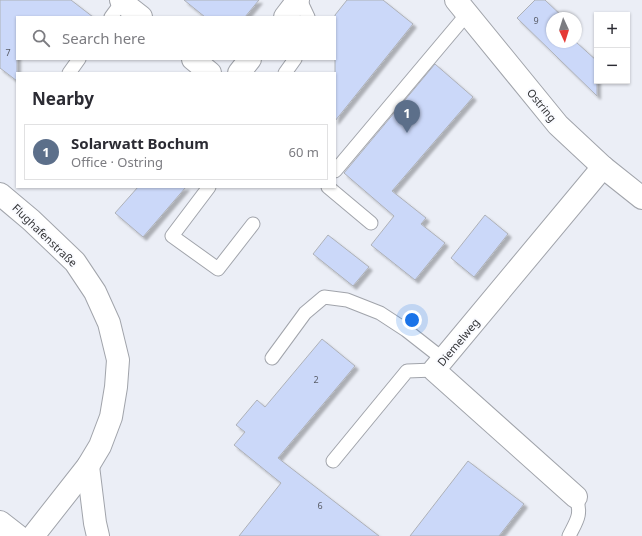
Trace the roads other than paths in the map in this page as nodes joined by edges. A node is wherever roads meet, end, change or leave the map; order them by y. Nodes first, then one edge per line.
1 (299, 0) edge
2 (118, 6) edge
3 (462, 7) edge
4 (139, 16) edge
5 (286, 16) edge
6 (307, 16) edge
7 (78, 60) edge
8 (194, 60) edge
9 (249, 60) edge
10 (294, 60) edge
11 (70, 72) edge
12 (209, 72) edge
13 (240, 72) edge
14 (286, 72) edge
15 (603, 167) junction
16 (336, 170) edge
17 (207, 188) edge
18 (329, 188) edge
19 (0, 194) edge
20 (642, 198) edge
21 (371, 222) dead end
22 (253, 224) dead end
23 (272, 358) dead end
24 (439, 364) junction
25 (333, 461) dead end
26 (88, 466) junction
27 (576, 498) joint
28 (0, 522) edge
29 (18, 536) edge
30 (33, 536) edge
31 (98, 536) edge
32 (569, 536) edge

1 - 5 street
1 - 6 lane
2 - 4 street
3 - 15 street, Ostring
3 - 16 lane
7 - 11 lane
8 - 12 street
9 - 13 street
10 - 14 lane
15 - 20 street, Ostring
15 - 24 street, Diemelweg
17 - 22 lane
18 - 21 lane
19 - 26 street, Flughafenstraße
23 - 24 lane
24 - 25 lane
24 - 27 street, Diemelweg
26 - 30 street, Flughafenstraße
26 - 31 street
27 - 32 lane
28 - 29 street

